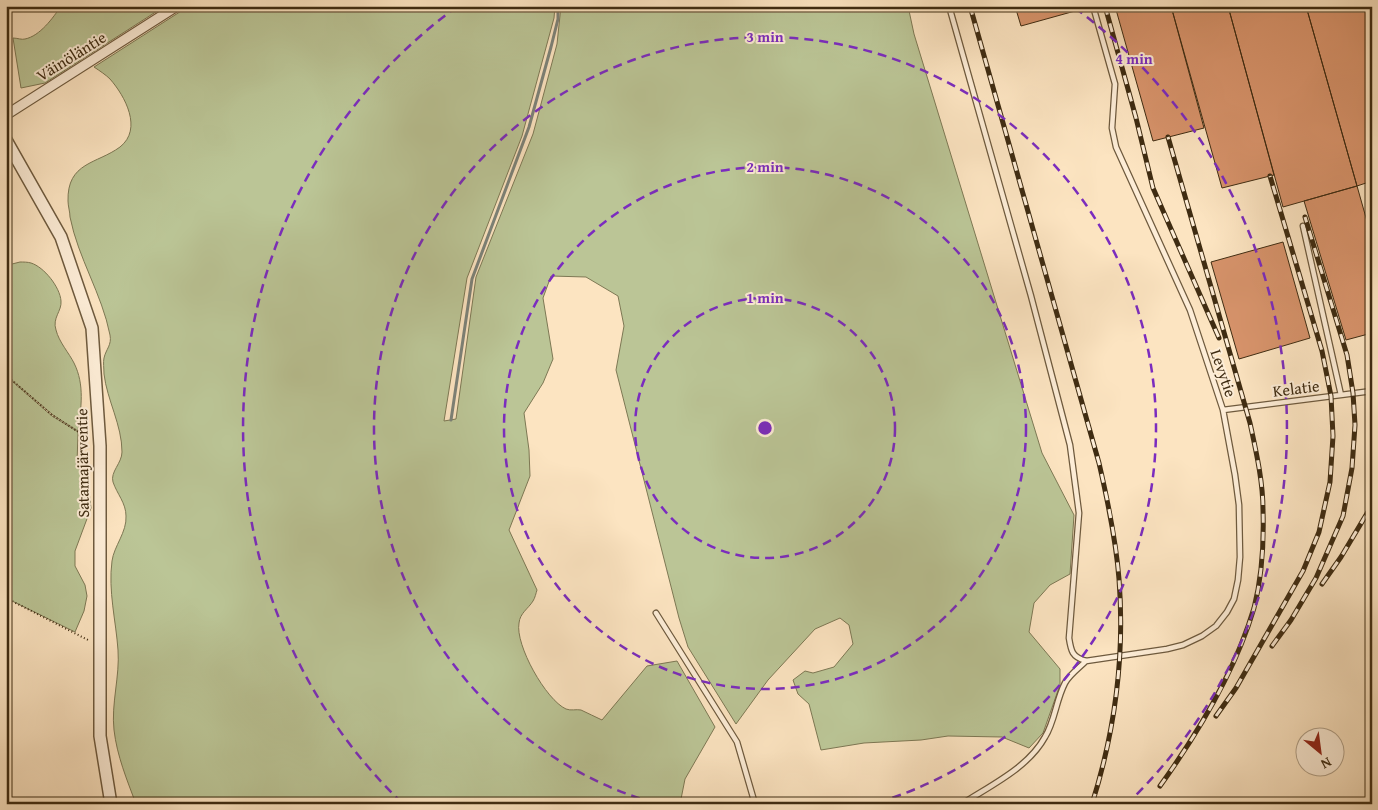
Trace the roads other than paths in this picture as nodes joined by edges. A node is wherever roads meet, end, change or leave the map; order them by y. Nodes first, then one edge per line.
1 (177, 6) edge
2 (949, 6) edge
3 (1093, 6) edge
4 (6, 115) edge
5 (6, 140) edge
6 (1303, 226) dead end
7 (1372, 391) edge
8 (1341, 395) junction
9 (1223, 410) junction
10 (656, 613) dead end
11 (1086, 661) junction
12 (111, 804) edge
13 (755, 804) edge
14 (962, 804) edge

1 - 4 street, Väinöläntie
2 - 11 lane
3 - 9 lane, Levytie
5 - 12 street, Satamajärventie
6 - 8 lane
7 - 8 lane, Kelatie
8 - 9 lane, Kelatie
9 - 11 lane, Levytie
10 - 13 lane
11 - 14 lane

